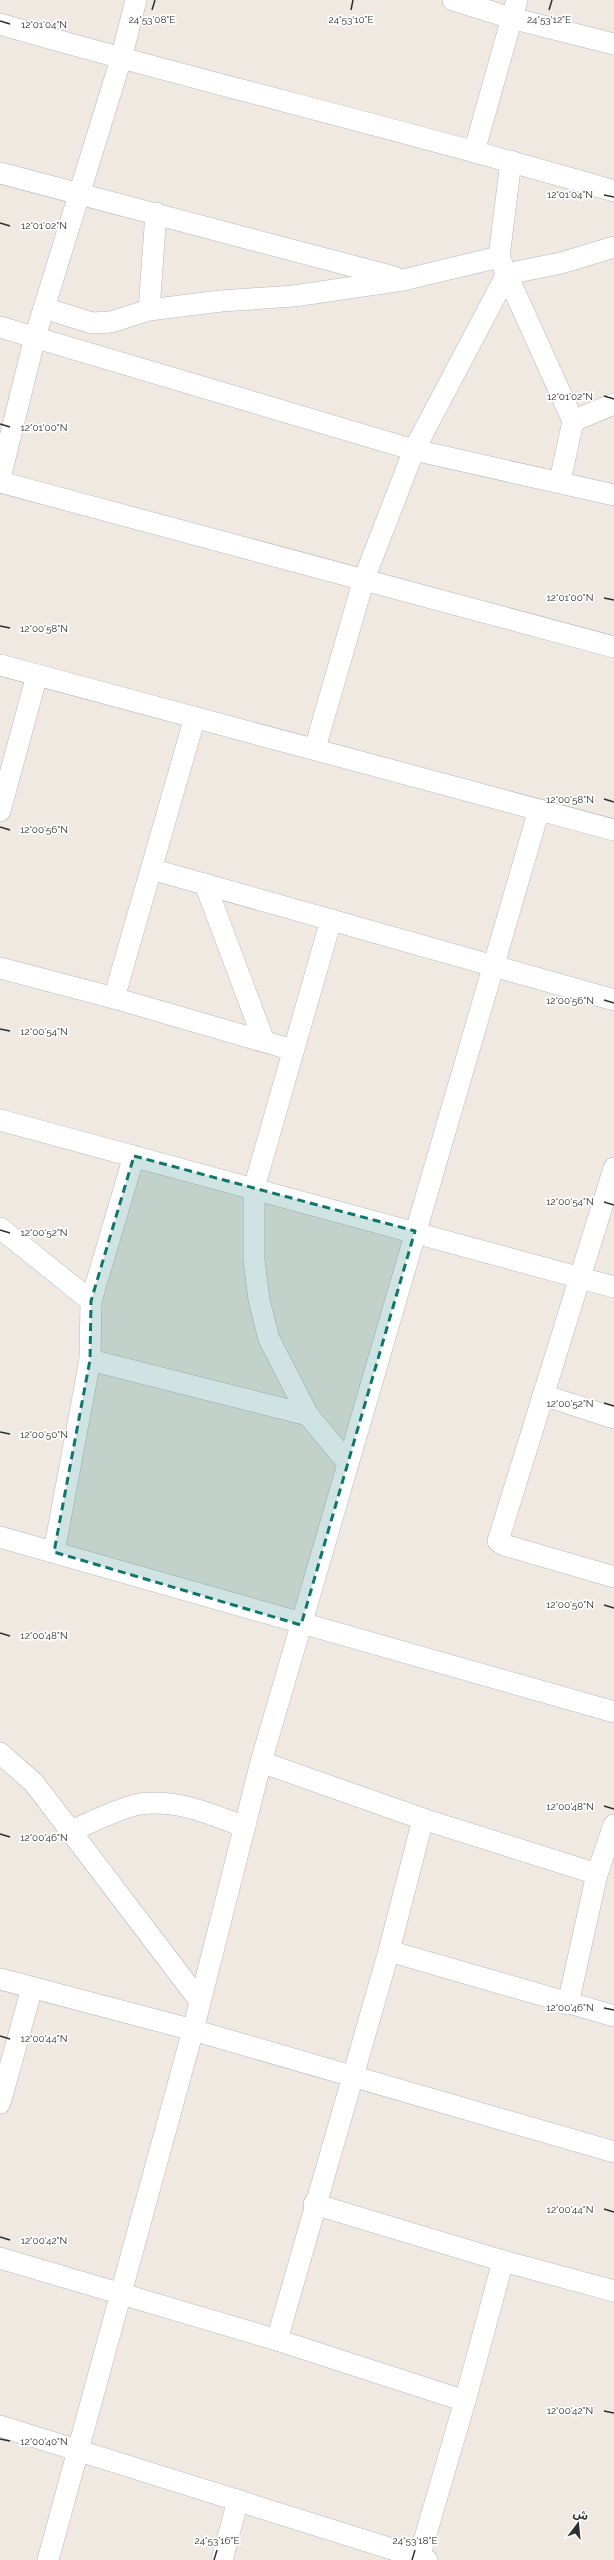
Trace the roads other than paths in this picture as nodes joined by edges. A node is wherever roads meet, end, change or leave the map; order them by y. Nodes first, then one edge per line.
1 (136, 0) edge
2 (453, 0) edge
3 (514, 9) edge
4 (0, 24) edge
5 (614, 44) edge
6 (121, 59) junction
7 (474, 152) junction
8 (511, 161) junction
9 (0, 173) edge
10 (614, 191) edge
11 (79, 194) junction
12 (156, 213) junction
13 (614, 247) edge
14 (503, 266) junction
15 (403, 280) junction
16 (44, 308) junction
17 (149, 310) junction
18 (0, 327) edge
19 (35, 337) junction
20 (614, 404) edge
21 (573, 421) junction
22 (414, 450) junction
23 (0, 478) edge
24 (560, 481) junction
25 (0, 482) edge
26 (614, 494) edge
27 (364, 579) junction
28 (614, 647) edge
29 (0, 665) edge
30 (37, 675) junction
31 (195, 717) junction
32 (315, 748) junction
33 (538, 810) junction
34 (0, 811) edge
35 (614, 830) edge
36 (151, 869) junction
37 (205, 884) junction
38 (332, 920) junction
39 (495, 965) junction
40 (0, 968) edge
41 (114, 998) junction
42 (614, 1000) edge
43 (264, 1041) junction
44 (293, 1050) junction
45 (0, 1120) edge
46 (134, 1156) junction
47 (614, 1168) edge
48 (254, 1188) junction
49 (0, 1228) edge
50 (415, 1231) junction
51 (580, 1277) junction
52 (614, 1286) edge
53 (91, 1301) junction
54 (90, 1360) junction
55 (543, 1395) junction
56 (308, 1415) junction
57 (614, 1418) edge
58 (348, 1463) junction
59 (0, 1537) edge
60 (54, 1552) junction
61 (614, 1577) edge
62 (302, 1624) junction
63 (614, 1712) edge
64 (0, 1753) edge
65 (261, 1762) junction
66 (424, 1819) junction
67 (614, 1825) edge
68 (245, 1826) junction
69 (71, 1831) junction
70 (597, 1874) junction
71 (389, 1951) junction
72 (0, 1979) edge
73 (32, 1988) junction
74 (199, 2000) junction
75 (568, 2004) junction
76 (614, 2016) edge
77 (193, 2030) junction
78 (352, 2076) junction
79 (0, 2103) edge
80 (614, 2152) edge
81 (314, 2204) junction
82 (0, 2258) edge
83 (503, 2261) junction
84 (614, 2291) edge
85 (120, 2295) junction
86 (277, 2340) junction
87 (466, 2401) junction
88 (0, 2426) edge
89 (77, 2448) junction
90 (238, 2500) junction
91 (423, 2559) edge
92 (48, 2560) edge
93 (222, 2560) edge

1 - 6 street
2 - 3 street
3 - 5 street
3 - 7 street
4 - 6 street
6 - 7 street
6 - 11 street
7 - 8 street
8 - 10 street
8 - 14 street
9 - 11 street
11 - 12 street
11 - 16 street
12 - 15 street
12 - 17 street
13 - 14 street
14 - 15 street
14 - 21 street
14 - 22 street
15 - 17 street
16 - 17 street
16 - 19 street
18 - 19 street
19 - 22 street
19 - 23 street
20 - 21 street
21 - 24 street
22 - 24 street
22 - 27 street
24 - 26 street
25 - 27 street
27 - 28 street
27 - 32 street
29 - 30 street
30 - 31 street
30 - 34 street
31 - 32 street
31 - 36 street
32 - 33 street
33 - 35 street
33 - 39 street
36 - 37 street
36 - 41 street
37 - 38 street
37 - 43 street
38 - 39 street
38 - 44 street
39 - 42 street
39 - 50 street
40 - 41 street
41 - 43 street
43 - 44 street
44 - 48 street
45 - 46 street
46 - 48 street
46 - 53 street
47 - 51 street
48 - 50 street
48 - 56 street
49 - 53 street
50 - 51 street
50 - 58 street
51 - 52 street
51 - 55 street
53 - 54 street
54 - 56 street
54 - 60 street
55 - 57 street
55 - 61 street
56 - 58 street
58 - 62 street
59 - 60 street
60 - 62 street
62 - 63 street
62 - 65 street
64 - 69 street
65 - 66 street
65 - 68 street
66 - 70 street
66 - 71 street
67 - 70 street
68 - 69 street
68 - 74 street
69 - 74 street
70 - 75 street
71 - 75 street
71 - 78 street
72 - 73 street
73 - 77 street
73 - 79 street
74 - 77 street
75 - 76 street
77 - 78 street
77 - 85 street
78 - 80 street
78 - 81 street
81 - 83 street
81 - 86 street
82 - 85 street
83 - 84 street
83 - 87 street
85 - 86 street
85 - 89 street
86 - 87 street
87 - 91 street
88 - 89 street
89 - 90 street
89 - 92 street
90 - 91 street
90 - 93 street

